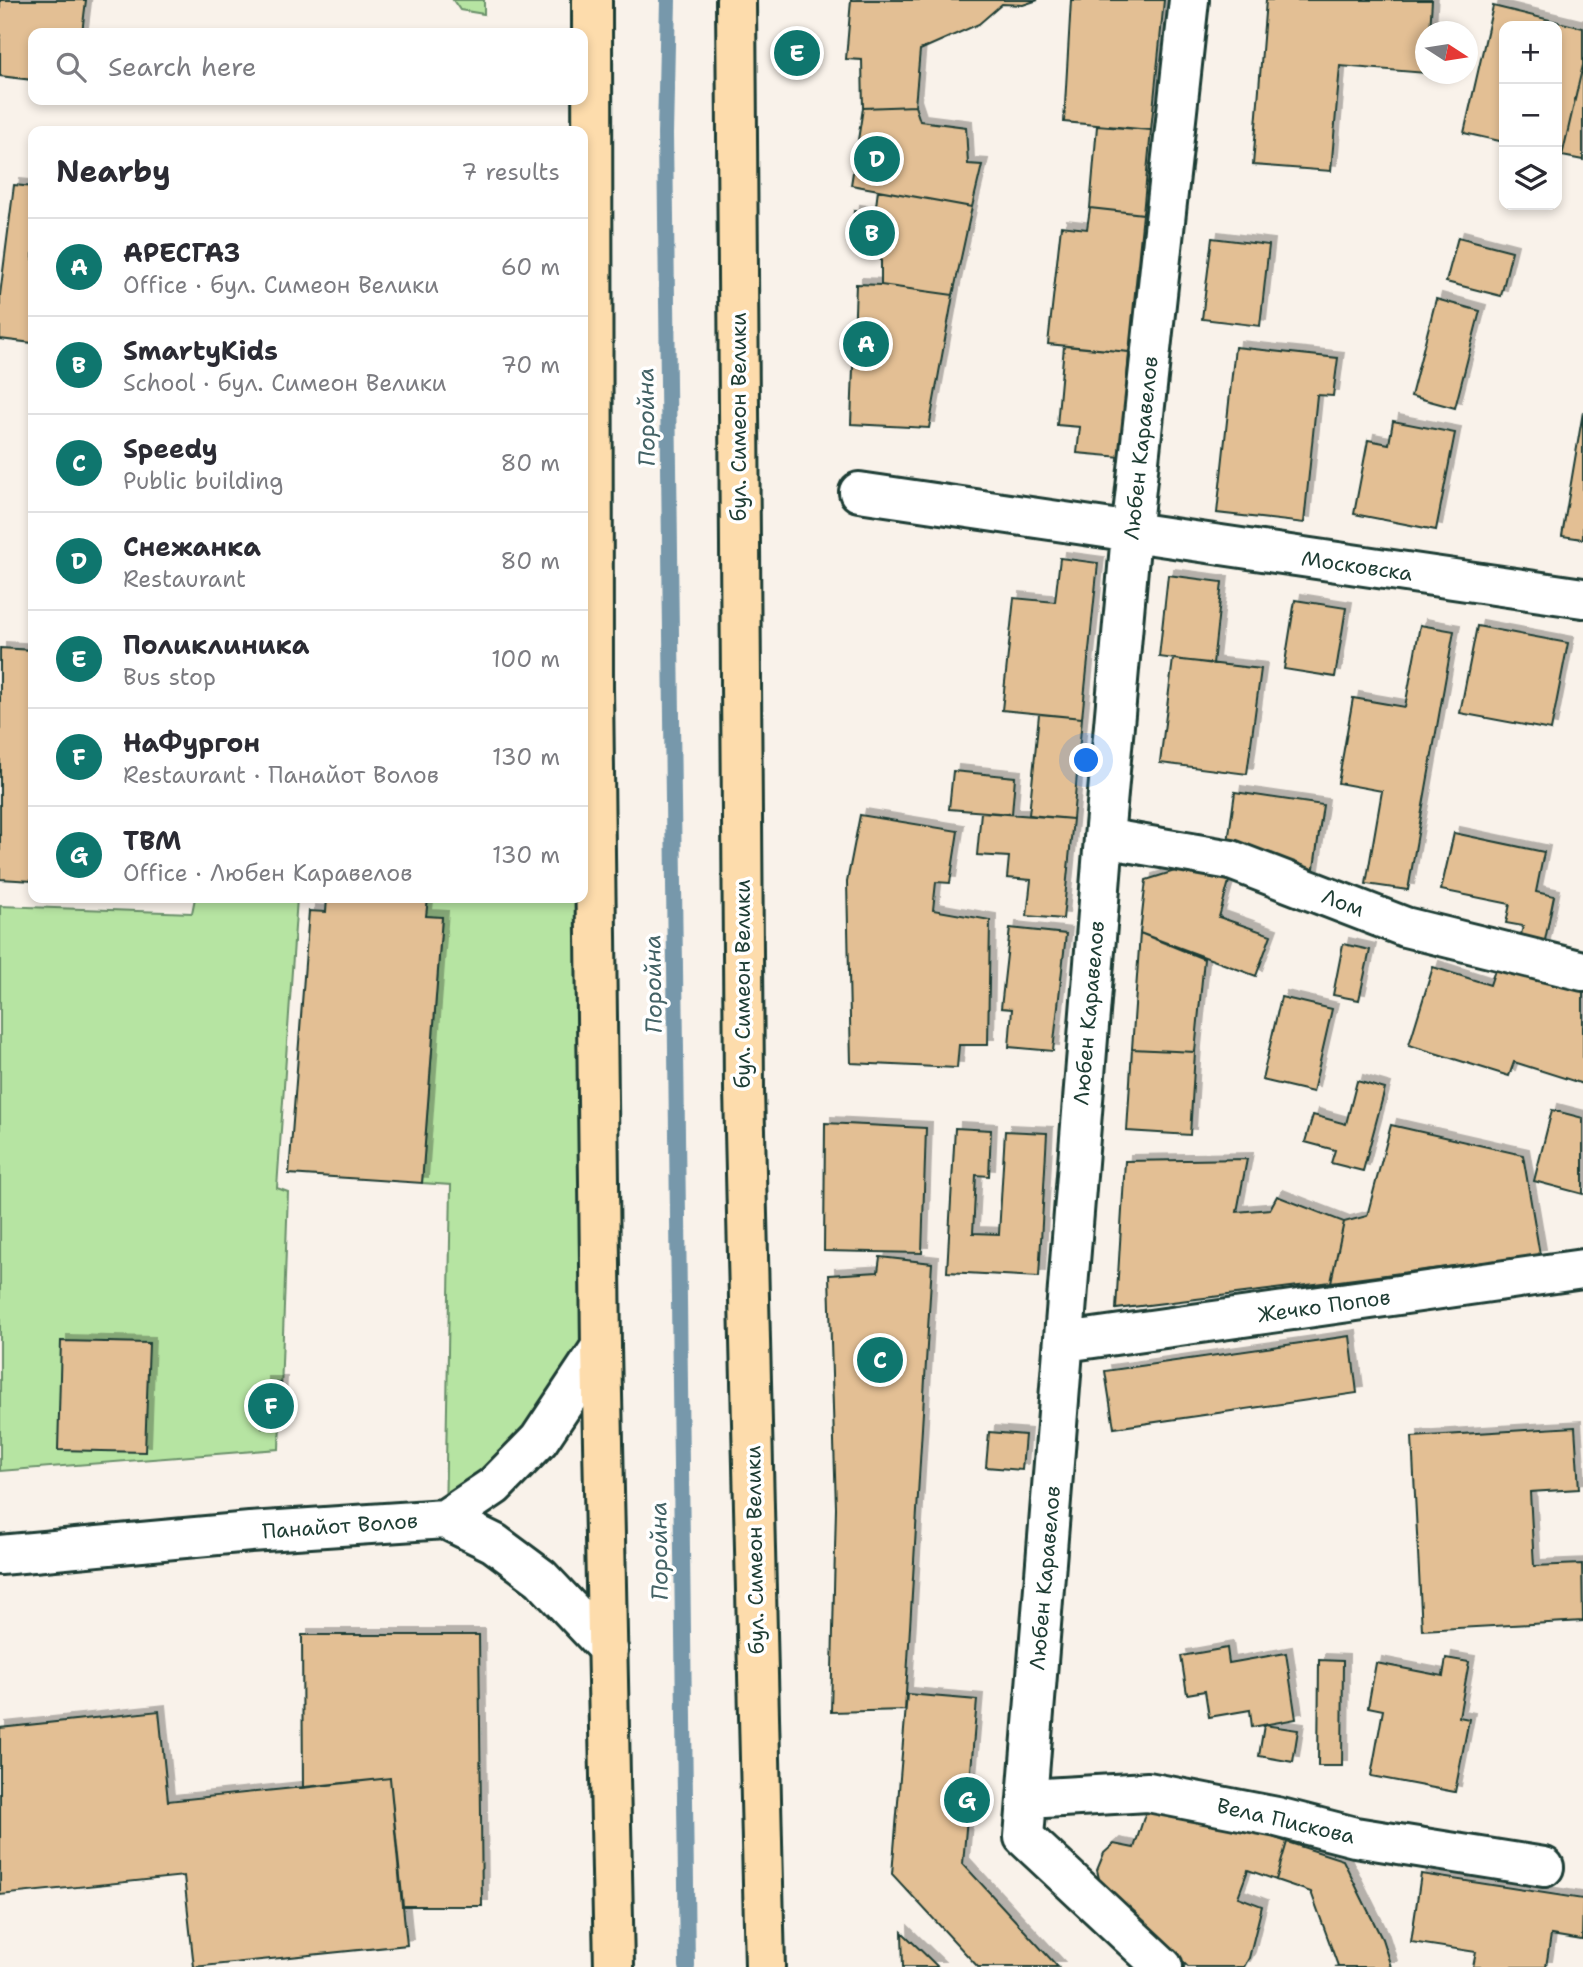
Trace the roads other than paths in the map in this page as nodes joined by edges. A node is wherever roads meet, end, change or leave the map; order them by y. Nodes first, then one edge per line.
1 (592, 0) edge
2 (736, 0) edge
3 (1189, 0) edge
4 (859, 492) dead end
5 (1132, 534) junction
6 (1583, 598) edge
7 (1104, 838) junction
8 (1583, 971) edge
9 (1583, 1269) edge
10 (1065, 1342) junction
11 (601, 1347) junction
12 (445, 1519) junction
13 (0, 1555) edge
14 (608, 1649) junction
15 (1027, 1799) junction
16 (1544, 1867) dead end
17 (614, 1967) edge
18 (765, 1967) edge
19 (1163, 1967) edge

1 - 11 main road
2 - 18 main road, бул. Симеон Велики
3 - 5 street, Любен Каравелов
4 - 5 street, Московска
5 - 6 street, Московска
5 - 7 street, Любен Каравелов
7 - 8 street, Лом
7 - 10 street, Любен Каравелов
9 - 10 street, Жечко Попов
10 - 15 street, Любен Каравелов
11 - 12 street, Панайот Волов
11 - 14 main road
12 - 13 street, Панайот Волов
12 - 14 street
14 - 17 main road
15 - 16 street, Вела Пискова
15 - 19 street, Любен Каравелов

